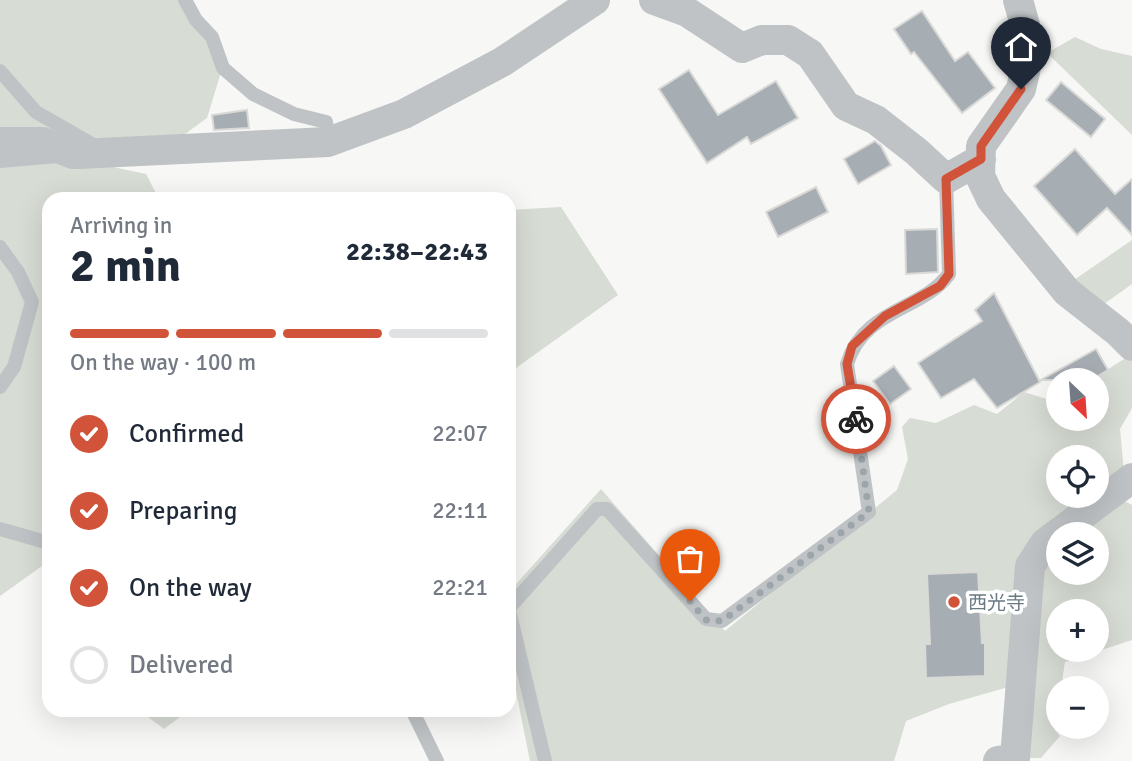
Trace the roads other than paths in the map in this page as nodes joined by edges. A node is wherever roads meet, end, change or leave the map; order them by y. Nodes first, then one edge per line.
1 (185, 0) edge
2 (595, 0) edge
3 (654, 0) edge
4 (1018, 0) edge
5 (0, 71) edge
6 (0, 142) edge
7 (328, 142) junction
8 (107, 153) junction
9 (73, 154) junction
10 (981, 159) junction
11 (0, 161) edge
12 (946, 179) junction
13 (0, 247) edge
14 (1132, 346) edge
15 (0, 387) edge
16 (1132, 478) edge
17 (0, 530) edge
18 (42, 541) edge
19 (516, 601) edge
20 (516, 639) edge
21 (415, 717) edge
22 (437, 761) edge
23 (545, 761) edge
24 (998, 761) edge

1 - 7 lane
2 - 7 street
3 - 12 street
4 - 10 street
5 - 8 lane
6 - 9 street
7 - 8 street
8 - 9 street
9 - 11 lane
10 - 12 street
10 - 14 street
12 - 19 lane
13 - 15 lane
16 - 24 street
17 - 18 lane
20 - 23 lane
21 - 22 lane

